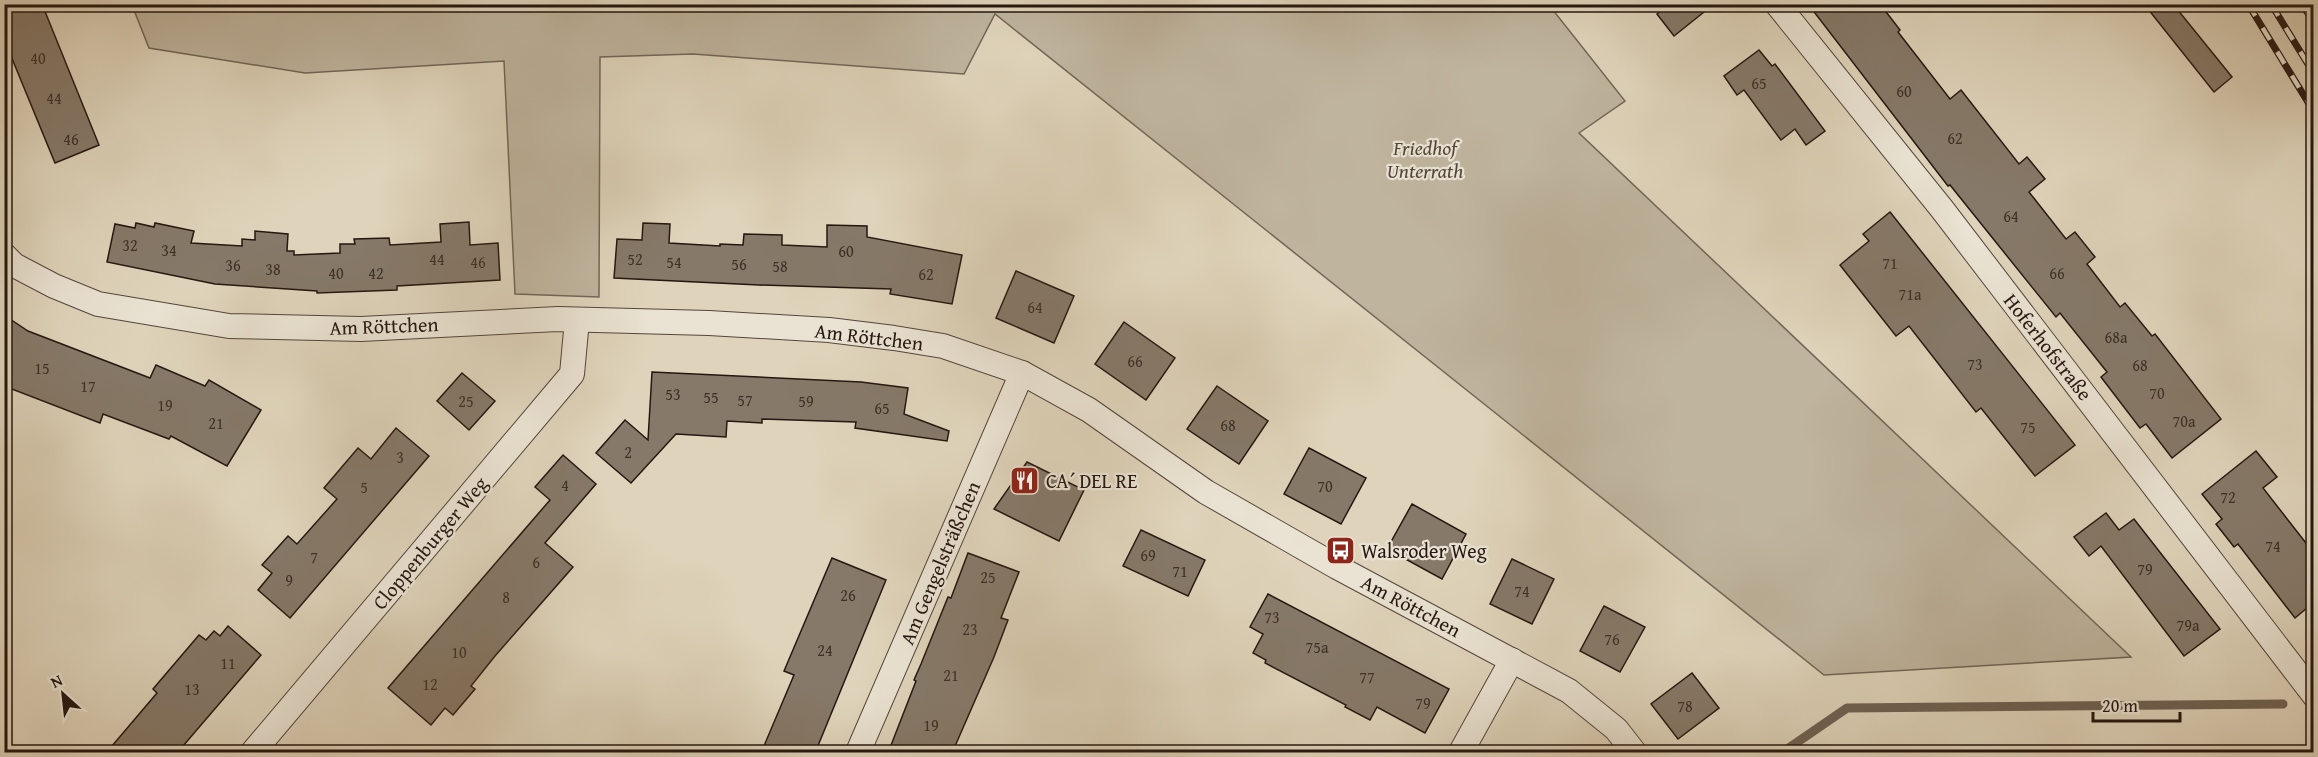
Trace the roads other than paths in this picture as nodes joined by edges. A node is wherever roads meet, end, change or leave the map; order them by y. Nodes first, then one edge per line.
1 (1777, 4) edge
2 (4, 255) edge
3 (576, 320) junction
4 (1022, 373) junction
5 (1512, 660) junction
6 (2313, 695) edge
7 (253, 753) edge
8 (858, 753) edge
9 (1461, 753) edge
10 (1634, 753) edge

1 - 6 street, Hoferhofstraße
2 - 3 street, Am Röttchen
3 - 4 street, Am Röttchen
3 - 7 street, Cloppenburger Weg
4 - 5 street, Am Röttchen
4 - 8 street, Am Gengelsträßchen
5 - 9 street
5 - 10 street, Am Röttchen

